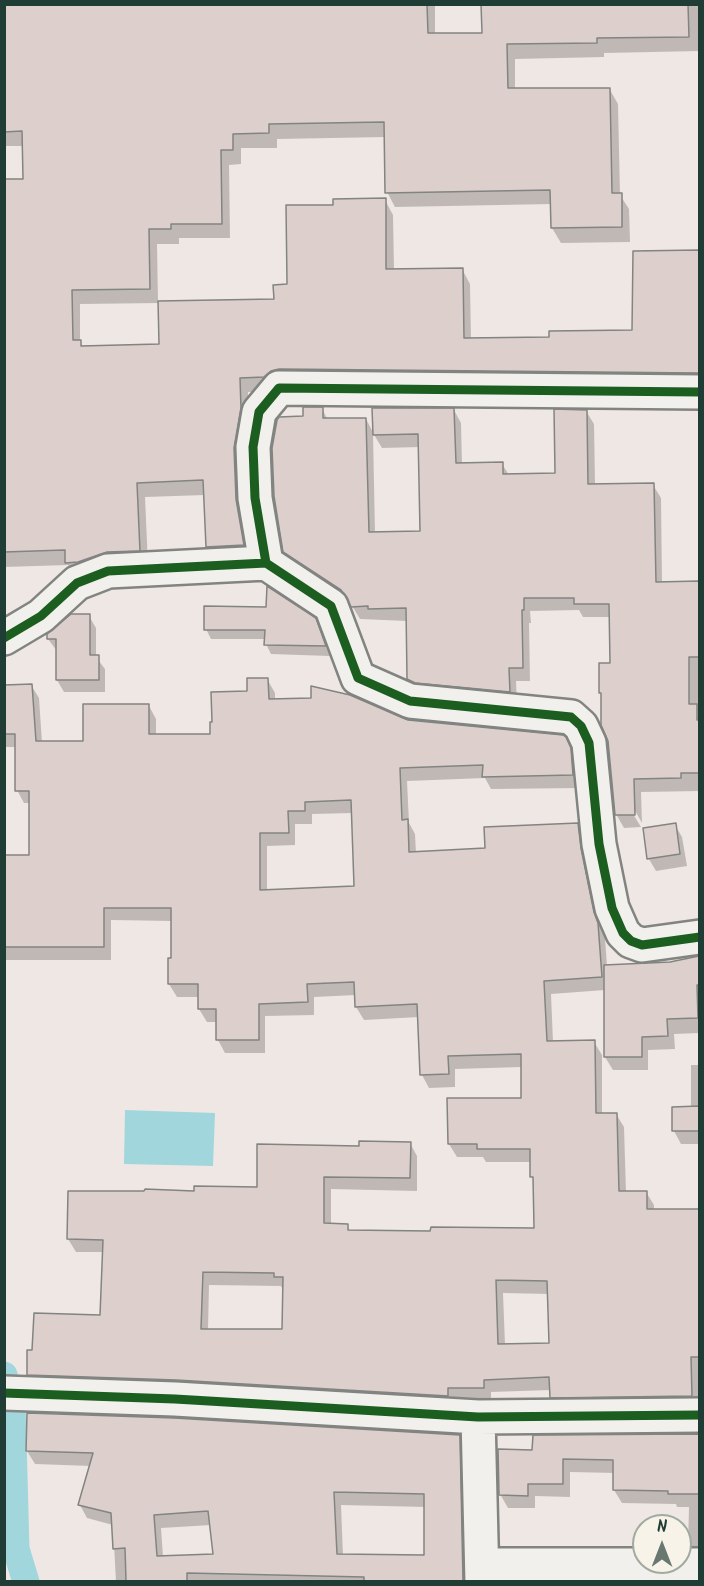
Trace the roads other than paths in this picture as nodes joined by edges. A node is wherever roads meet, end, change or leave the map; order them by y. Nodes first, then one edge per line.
1 (699, 392) edge
2 (266, 563) junction
3 (4, 638) edge
4 (699, 937) edge
5 (4, 1393) edge
6 (699, 1415) edge
7 (478, 1417) junction
8 (699, 1564) edge
9 (482, 1573) edge

1 - 2 street
2 - 3 street
2 - 4 street
5 - 7 street
6 - 7 street
7 - 9 street
8 - 9 street

